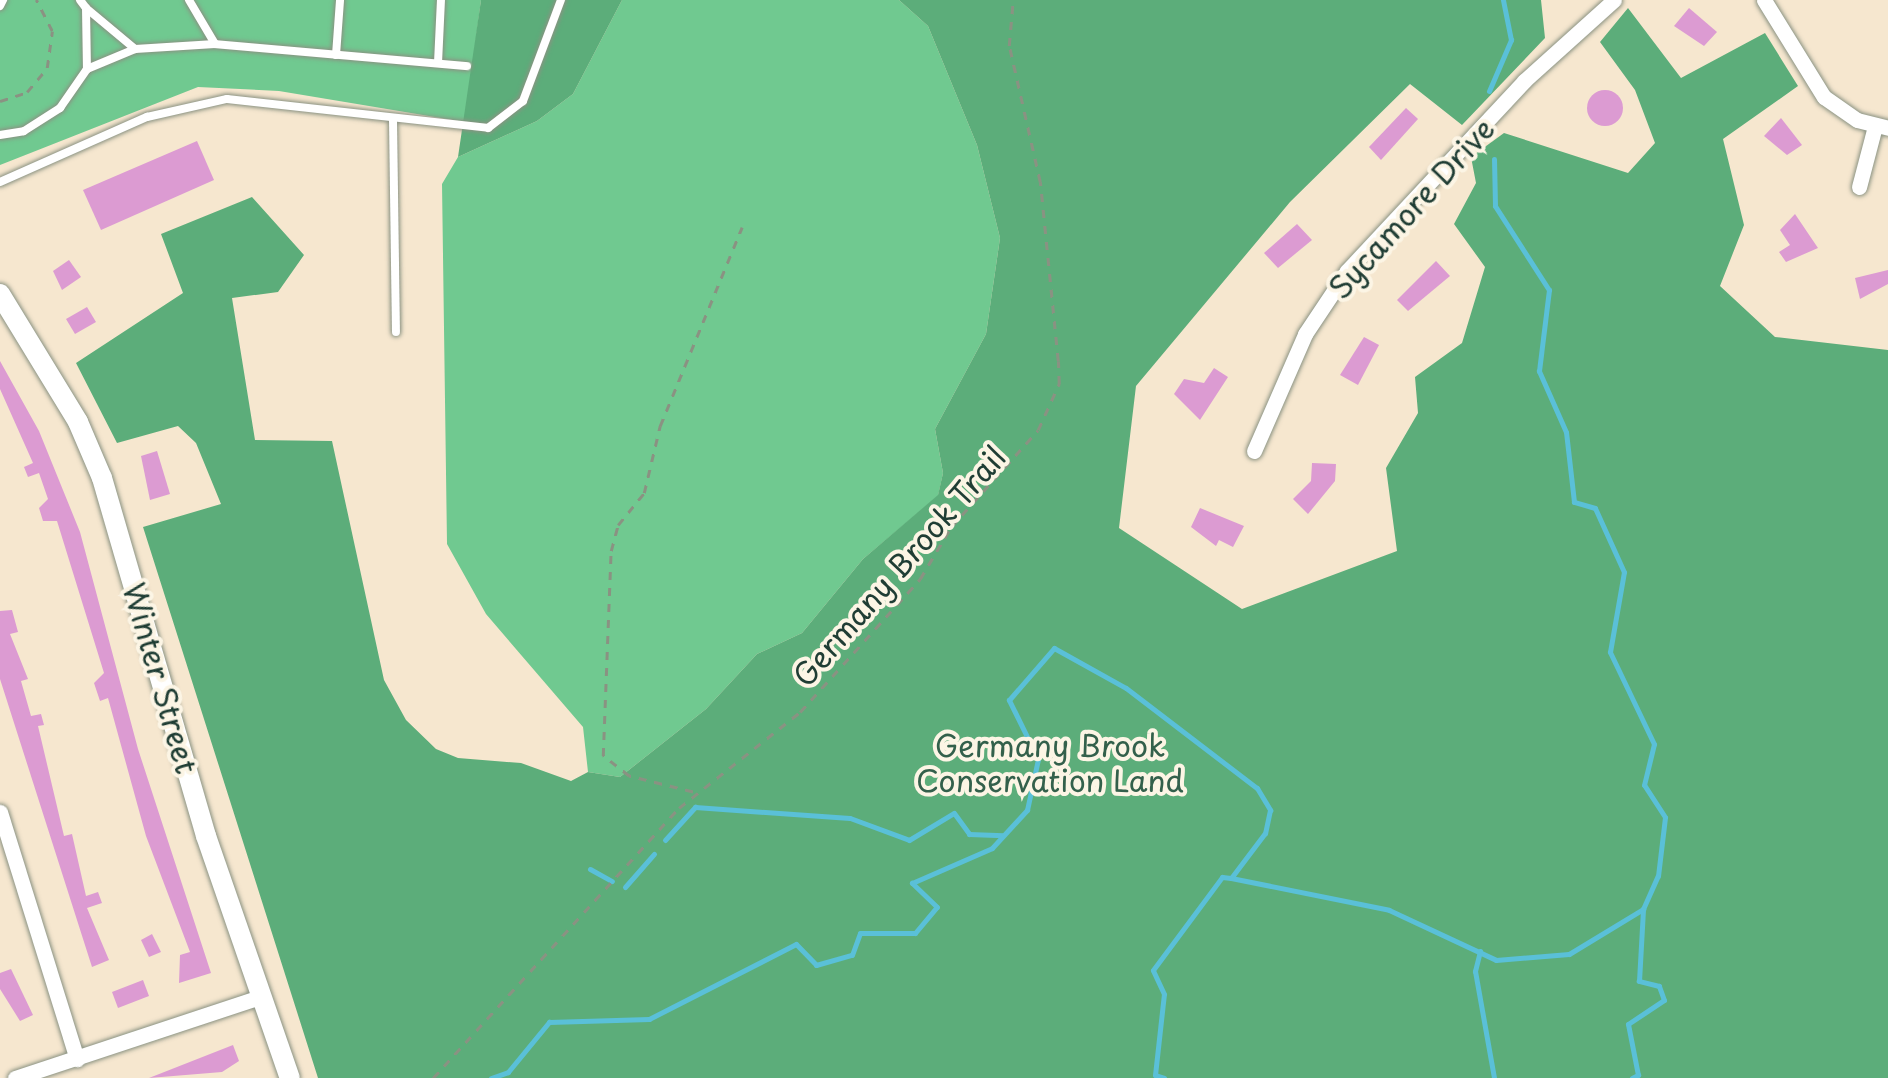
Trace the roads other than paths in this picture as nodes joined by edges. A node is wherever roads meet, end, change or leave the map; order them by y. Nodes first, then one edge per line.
1 (189, 0) edge
2 (340, 0) edge
3 (441, 0) edge
4 (561, 0) edge
5 (1614, 0) edge
6 (1764, 0) edge
7 (83, 4) edge
8 (215, 44) junction
9 (136, 49) junction
10 (336, 55) junction
11 (438, 63) junction
12 (467, 66) dead end
13 (86, 69) junction
14 (393, 120) junction
15 (1882, 127) edge
16 (0, 135) edge
17 (0, 182) edge
18 (1859, 187) dead end
19 (0, 294) edge
20 (396, 332) dead end
21 (1254, 450) dead end
22 (0, 812) edge
23 (260, 997) junction
24 (77, 1060) junction
25 (15, 1078) edge
26 (290, 1078) edge

1 - 8 lane
2 - 10 lane
3 - 11 lane
4 - 14 lane
5 - 21 street, Sycamore Drive
6 - 15 street
7 - 9 lane
7 - 13 lane
8 - 9 lane
8 - 10 lane
9 - 13 lane
10 - 11 lane
11 - 12 lane
13 - 16 lane
14 - 17 lane
14 - 20 lane
15 - 18 street
19 - 23 street, Winter Street
22 - 24 street
23 - 24 street
23 - 26 street, Winter Street
24 - 25 street

